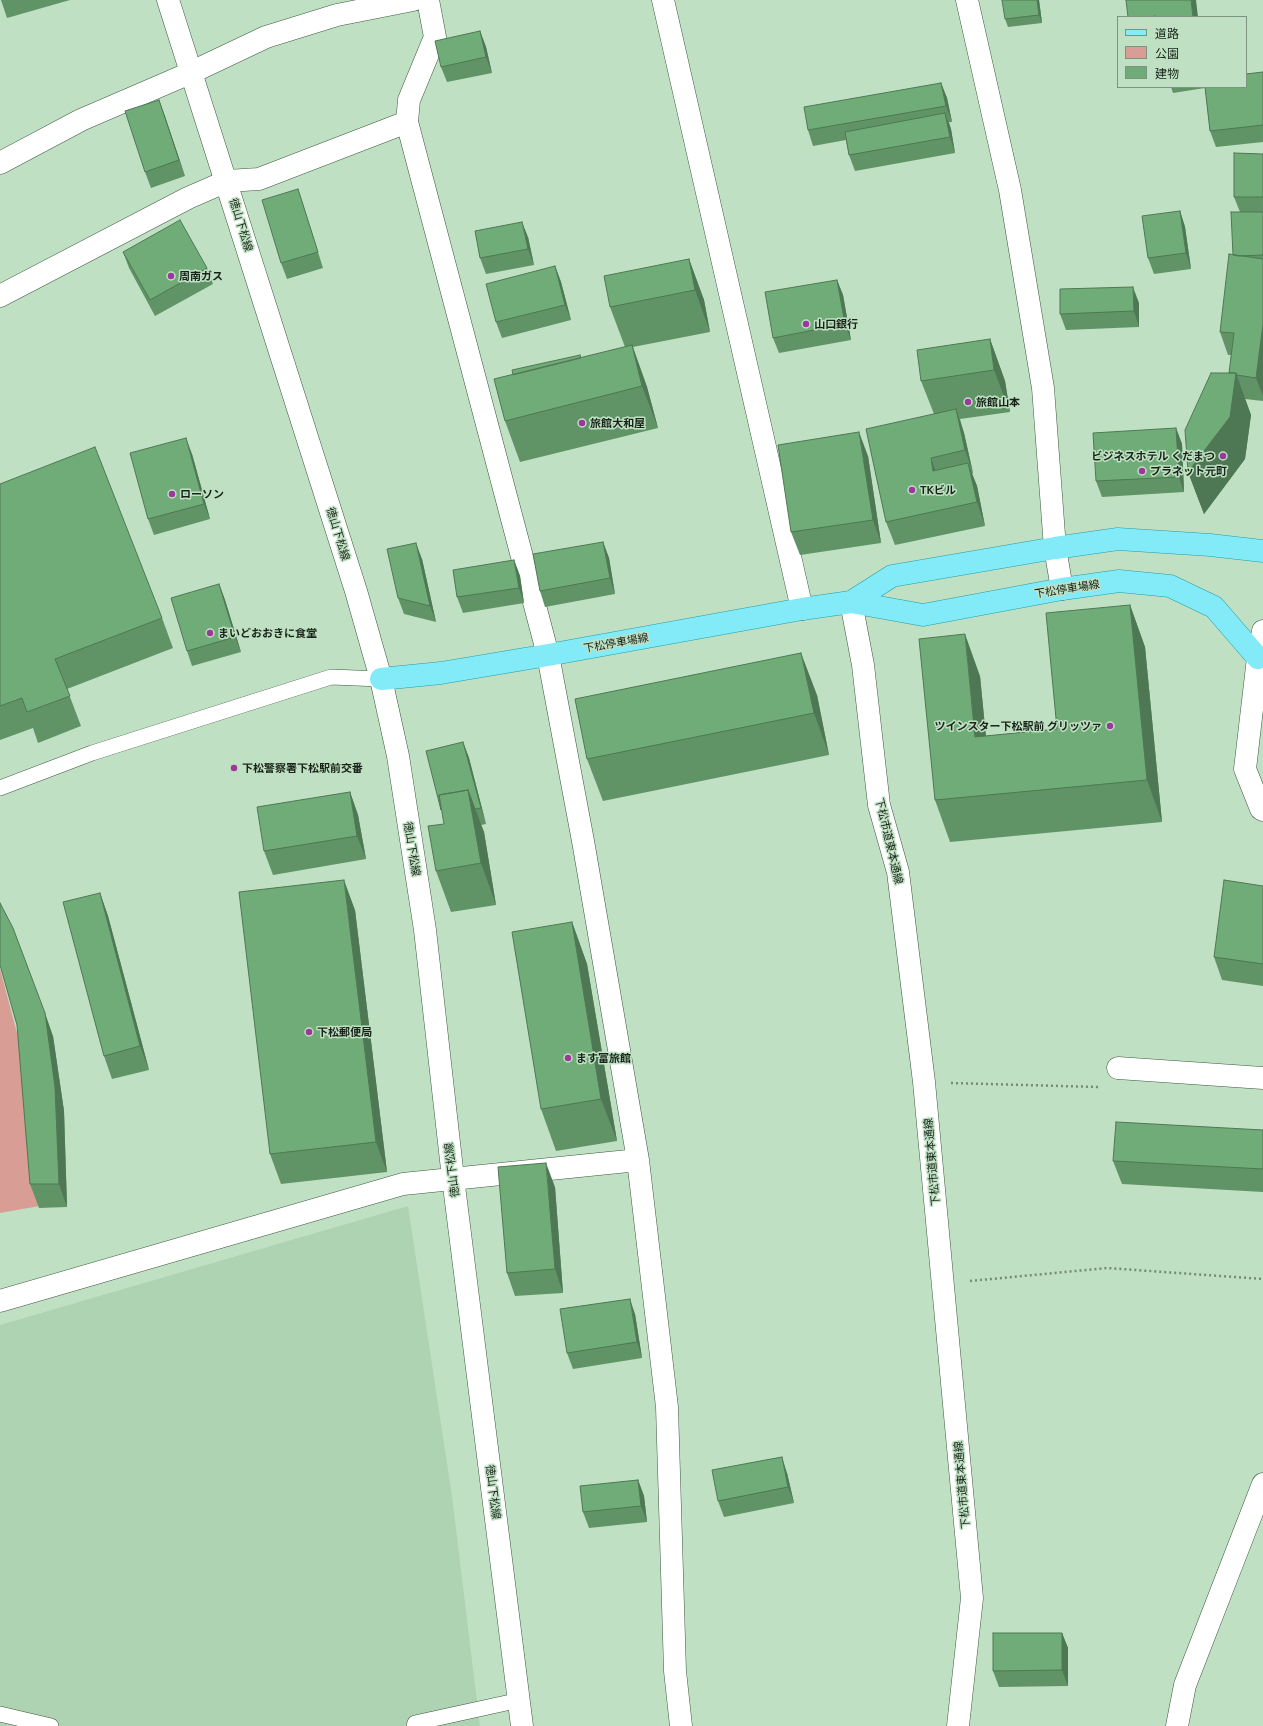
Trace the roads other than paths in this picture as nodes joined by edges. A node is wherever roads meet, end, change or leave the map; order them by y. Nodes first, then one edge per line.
1 (168, 0) edge
2 (414, 0) edge
3 (428, 0) edge
4 (662, 0) edge
5 (967, 0) edge
6 (190, 73) junction
7 (407, 122) junction
8 (0, 163) edge
9 (227, 181) junction
10 (0, 296) edge
11 (1055, 548) junction
12 (1263, 551) edge
13 (1062, 589) junction
14 (851, 602) junction
15 (802, 609) junction
16 (1263, 631) edge
17 (548, 655) junction
18 (1258, 658) junction
19 (382, 679) junction
20 (0, 788) edge
21 (1263, 810) edge
22 (1118, 1068) road end
23 (1263, 1078) edge
24 (638, 1160) junction
25 (453, 1178) junction
26 (0, 1301) edge
27 (1263, 1484) edge
28 (520, 1700) junction
29 (0, 1714) edge
30 (51, 1726) edge
31 (414, 1726) edge
32 (522, 1726) edge
33 (681, 1726) edge
34 (958, 1726) edge
35 (1177, 1726) edge

1 - 6 street, 徳山下松線
2 - 6 street
3 - 7 street
4 - 15 street
5 - 11 street
6 - 8 street
6 - 9 street, 徳山下松線
7 - 9 street
7 - 17 street
9 - 10 street
9 - 19 street, 徳山下松線
11 - 12 main road, 下松停車場線
11 - 13 street
11 - 14 main road, 下松停車場線
13 - 14 main road, 下松停車場線
13 - 18 main road, 下松停車場線
14 - 15 main road, 下松停車場線
14 - 34 street, 下松市道東本通線
15 - 17 main road, 下松停車場線
16 - 18 street
17 - 19 main road, 下松停車場線
17 - 24 street
18 - 21 street
19 - 20 lane
19 - 25 street, 徳山下松線
22 - 23 street
24 - 25 street
24 - 33 street
25 - 26 street
25 - 28 street, 徳山下松線
27 - 35 street
28 - 31 lane
28 - 32 street, 徳山下松線
29 - 30 lane

